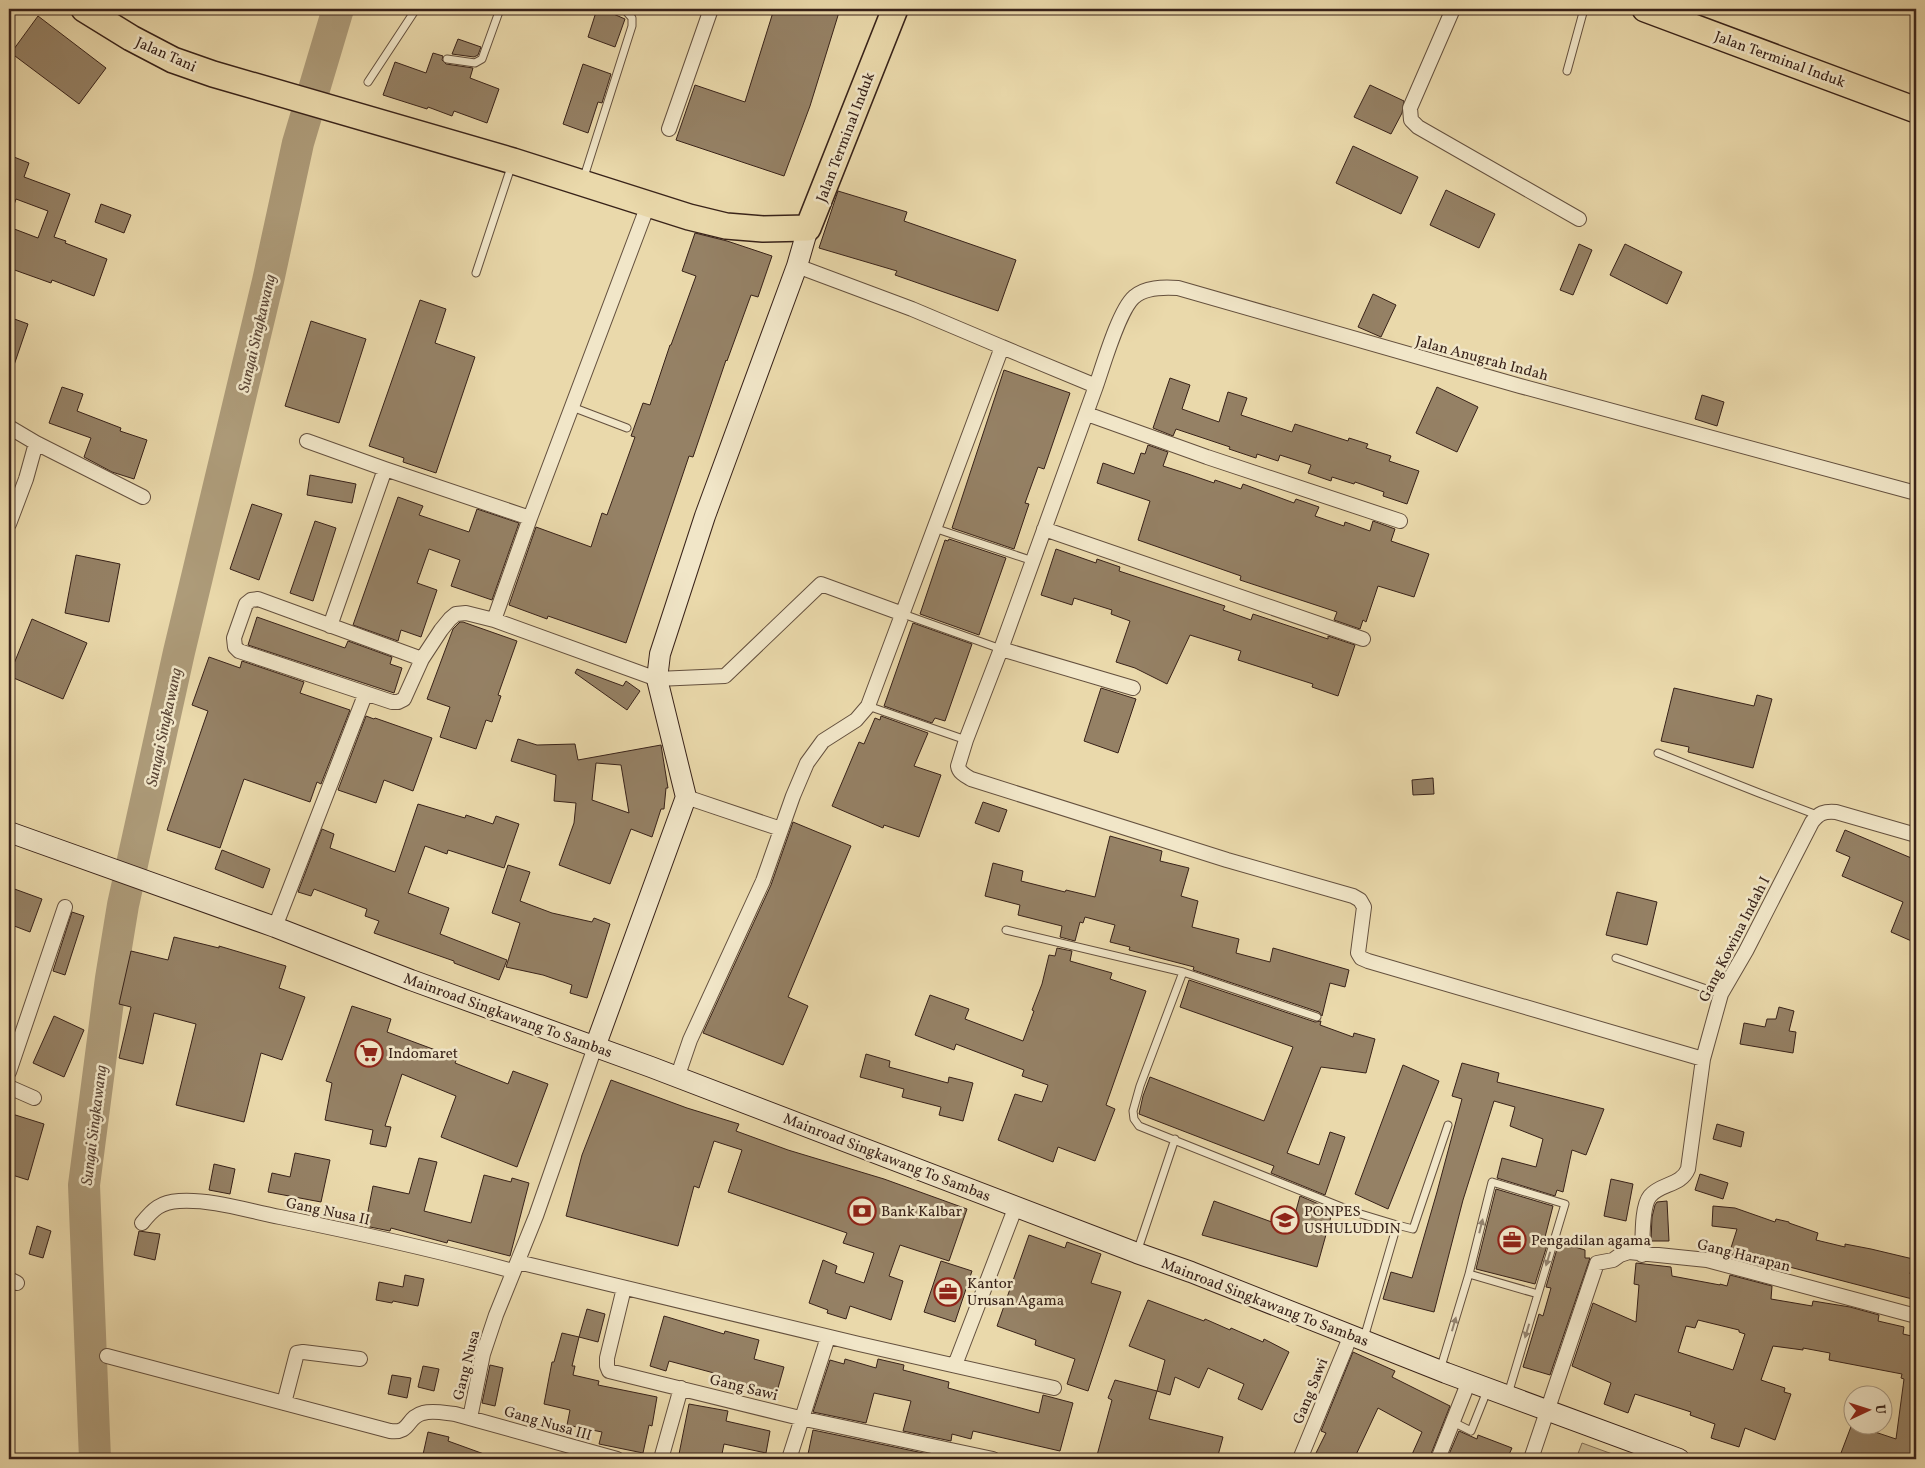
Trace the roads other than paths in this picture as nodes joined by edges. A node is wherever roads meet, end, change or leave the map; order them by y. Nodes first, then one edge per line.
1 (84, 9) edge
2 (416, 9) edge
3 (500, 9) edge
4 (625, 9) edge
5 (711, 9) edge
6 (895, 9) edge
7 (1453, 9) edge
8 (1584, 9) edge
9 (1645, 9) edge
10 (447, 59) dead end
11 (1567, 71) dead end
12 (368, 82) dead end
13 (1916, 110) edge
14 (669, 129) dead end
15 (513, 161) junction
16 (582, 183) junction
17 (648, 205) junction
18 (1579, 219) dead end
19 (808, 228) junction
20 (797, 266) junction
21 (476, 273) dead end
22 (1002, 347) junction
23 (1096, 386) junction
24 (572, 407) junction
25 (1087, 414) junction
26 (9, 426) edge
27 (627, 428) dead end
28 (307, 441) dead end
29 (36, 442) junction
30 (385, 469) junction
31 (1916, 493) edge
32 (143, 497) dead end
33 (530, 518) junction
34 (1400, 521) dead end
35 (9, 524) edge
36 (934, 528) junction
37 (1044, 529) junction
38 (1033, 562) junction
39 (903, 614) junction
40 (494, 620) junction
41 (330, 626) junction
42 (1363, 639) dead end
43 (1001, 648) junction
44 (422, 659) junction
45 (657, 679) junction
46 (1133, 688) dead end
47 (365, 695) junction
48 (868, 706) junction
49 (966, 740) junction
50 (1658, 752) dead end
51 (686, 797) junction
52 (1817, 815) junction
53 (781, 830) junction
54 (9, 832) edge
55 (1916, 835) edge
56 (65, 907) dead end
57 (275, 927) junction
58 (1006, 930) dead end
59 (1616, 958) dead end
60 (1183, 972) junction
61 (1721, 994) junction
62 (1317, 1017) dead end
63 (595, 1047) junction
64 (1703, 1059) junction
65 (9, 1072) edge
66 (677, 1078) junction
67 (9, 1087) edge
68 (34, 1098) dead end
69 (1448, 1125) dead end
70 (1175, 1139) junction
71 (1016, 1206) junction
72 (142, 1223) dead end
73 (1396, 1225) junction
74 (1137, 1253) junction
75 (1642, 1255) junction
76 (516, 1266) junction
77 (1469, 1274) junction
78 (624, 1288) junction
79 (1538, 1294) junction
80 (1916, 1316) edge
81 (828, 1337) junction
82 (1357, 1338) junction
83 (107, 1356) dead end
84 (360, 1359) dead end
85 (955, 1365) junction
86 (1440, 1370) junction
87 (1469, 1381) junction
88 (681, 1388) junction
89 (1054, 1388) dead end
90 (1488, 1388) junction
91 (1507, 1395) junction
92 (284, 1403) junction
93 (1548, 1409) junction
94 (470, 1418) junction
95 (800, 1418) junction
96 (1453, 1422) junction
97 (954, 1455) edge
98 (617, 1459) edge
99 (662, 1459) edge
100 (789, 1459) edge
101 (993, 1459) edge
102 (1300, 1459) edge
103 (1438, 1459) edge
104 (1531, 1459) edge
105 (1679, 1459) edge

1 - 15 highway, Jalan Tani
2 - 12 lane
3 - 10 lane
4 - 16 lane
5 - 14 street
6 - 19 highway, Jalan Terminal Induk
7 - 18 street
8 - 11 lane
9 - 13 highway, Jalan Terminal Induk
15 - 16 highway, Jalan Tani
15 - 21 lane
16 - 17 highway, Jalan Tani
17 - 19 highway, Jalan Tani
17 - 24 street
19 - 20 street, Jalan Terminal Induk
20 - 22 street
20 - 45 street, Jalan Terminal Induk
22 - 23 street
22 - 36 street
23 - 25 street, Jalan Anugrah Indah
23 - 31 street, Jalan Anugrah Indah
24 - 27 lane
24 - 33 street
25 - 34 street
25 - 37 street, Jalan Anugrah Indah
26 - 29 street
28 - 30 street
29 - 32 street
29 - 35 street
30 - 33 street
30 - 41 street
33 - 40 street
36 - 38 lane
36 - 39 street
37 - 38 street, Jalan Anugrah Indah
37 - 42 street
38 - 43 street, Jalan Anugrah Indah
39 - 43 lane
39 - 45 street
39 - 48 street
40 - 44 street
40 - 45 street
41 - 44 street
41 - 47 street
43 - 46 street
43 - 49 street, Jalan Anugrah Indah
44 - 47 street
45 - 51 street
47 - 57 street
48 - 49 lane
48 - 53 street
49 - 64 street, Jalan Anugrah Indah
50 - 52 lane
51 - 53 street
51 - 63 street
52 - 55 street
52 - 61 street, Gang Kowina Indah I
53 - 66 street
54 - 57 street, Mainroad Singkawang To Sambas
56 - 65 street
57 - 63 street, Mainroad Singkawang To Sambas
58 - 60 lane
59 - 61 lane
60 - 62 lane
60 - 70 lane
61 - 64 street, Gang Kowina Indah I
63 - 66 street, Mainroad Singkawang To Sambas
63 - 76 street, Gang Nusa
64 - 75 street, Gang Kowina Indah I
66 - 71 street, Mainroad Singkawang To Sambas
67 - 68 street
69 - 73 lane
70 - 73 lane
70 - 74 lane
71 - 74 street, Mainroad Singkawang To Sambas
71 - 85 street
72 - 76 street, Gang Nusa II
73 - 82 lane
74 - 82 street, Mainroad Singkawang To Sambas
75 - 80 street, Gang Harapan
75 - 93 street, Gang Harapan
76 - 78 street, Gang Nusa II
76 - 94 street, Gang Nusa
77 - 79 lane
77 -> 79 lane
86 -> 77 lane
78 - 81 street, Gang Nusa II
78 - 88 street, Gang Sawi
79 -> 91 lane
81 - 85 street, Gang Nusa II
81 - 95 street
82 - 86 street, Mainroad Singkawang To Sambas
82 - 102 street, Gang Sawi
83 - 92 street, Gang Nusa
84 - 92 street
85 - 89 street, Gang Nusa II
86 - 87 street, Mainroad Singkawang To Sambas
87 - 90 street, Mainroad Singkawang To Sambas
87 - 96 street
88 - 95 street, Gang Sawi
88 - 99 street
90 - 91 street, Mainroad Singkawang To Sambas
90 - 96 lane
91 - 93 street, Mainroad Singkawang To Sambas
92 - 94 street, Gang Nusa
93 - 104 street
93 - 105 street, Mainroad Singkawang To Sambas
94 - 98 street, Gang Nusa III
95 - 97 street, Gang Sawi
95 - 100 street
96 - 103 street
97 - 101 street, Gang Sawi

